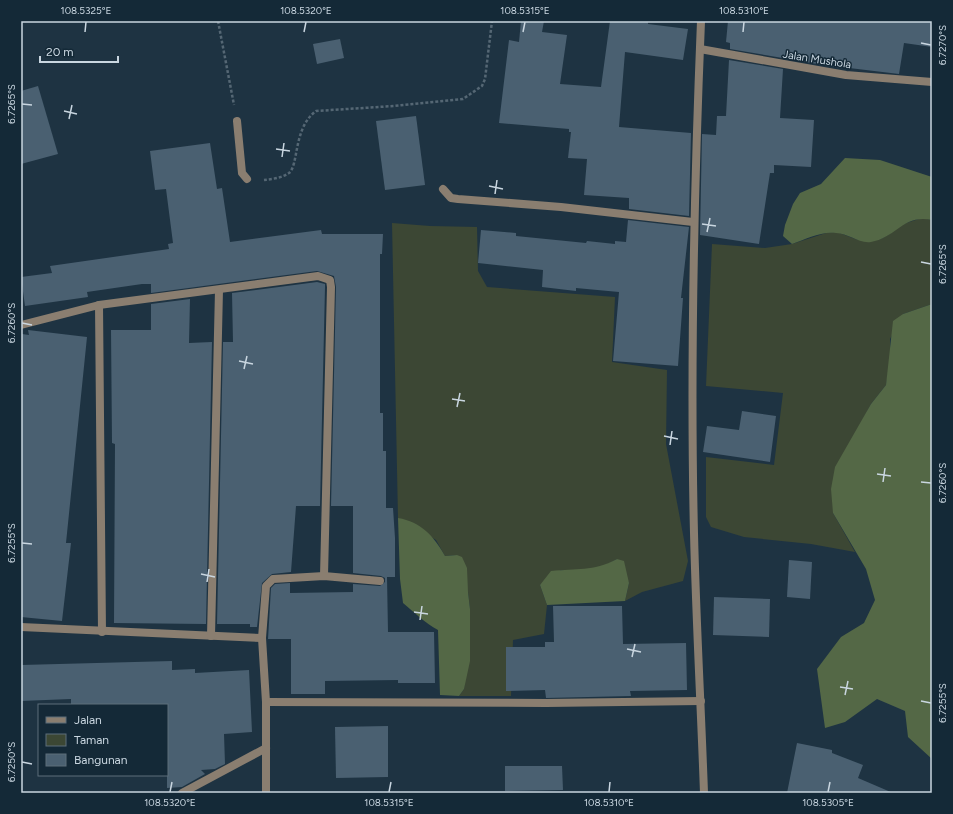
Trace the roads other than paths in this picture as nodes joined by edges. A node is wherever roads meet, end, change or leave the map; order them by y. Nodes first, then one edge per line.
1 (701, 21) edge
2 (700, 49) junction
3 (932, 82) edge
4 (237, 121) road end
5 (247, 179) road end
6 (443, 189) dead end
7 (693, 222) junction
8 (219, 290) junction
9 (99, 305) junction
10 (21, 325) edge
11 (324, 576) junction
12 (380, 581) dead end
13 (21, 627) edge
14 (102, 632) junction
15 (211, 636) junction
16 (262, 638) junction
17 (701, 701) junction
18 (266, 702) junction
19 (266, 748) junction
20 (182, 793) edge
21 (266, 793) edge
22 (704, 793) edge

1 - 2 street
2 - 3 street, Jalan Mushola
2 - 7 street
4 - 5 street
6 - 7 street
7 - 17 street
8 - 9 street
8 - 11 street
8 - 15 street
9 - 10 street
9 - 14 street
11 - 12 street
11 - 16 street
13 - 14 street
14 - 15 street
15 - 16 street
16 - 18 street
17 - 18 street
17 - 22 street
18 - 19 street
19 - 20 street
19 - 21 street

